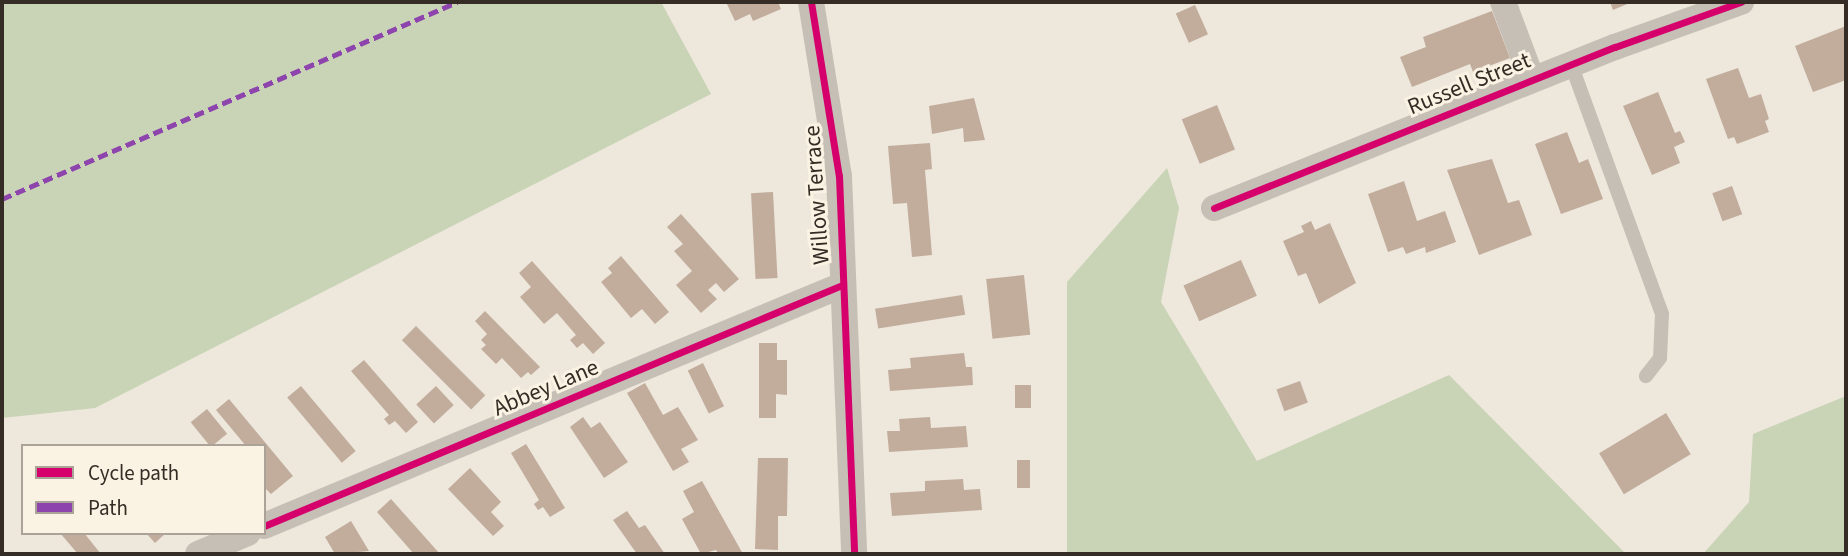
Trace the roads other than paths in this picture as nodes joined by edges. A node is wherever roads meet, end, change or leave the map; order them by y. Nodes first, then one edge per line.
1 (811, 2) edge
2 (1503, 2) edge
3 (1741, 2) edge
4 (1571, 64) junction
5 (1532, 79) junction
6 (1214, 208) dead end
7 (842, 285) junction
8 (1646, 376) dead end
9 (266, 525) edge
10 (243, 535) edge
11 (852, 553) edge
12 (198, 554) edge

1 - 7 street, Willow Terrace
2 - 5 street
3 - 4 street, Russell Street
4 - 5 street, Russell Street
4 - 8 lane
5 - 6 street, Russell Street
7 - 9 street, Abbey Lane
7 - 11 street, Willow Terrace
10 - 12 street

